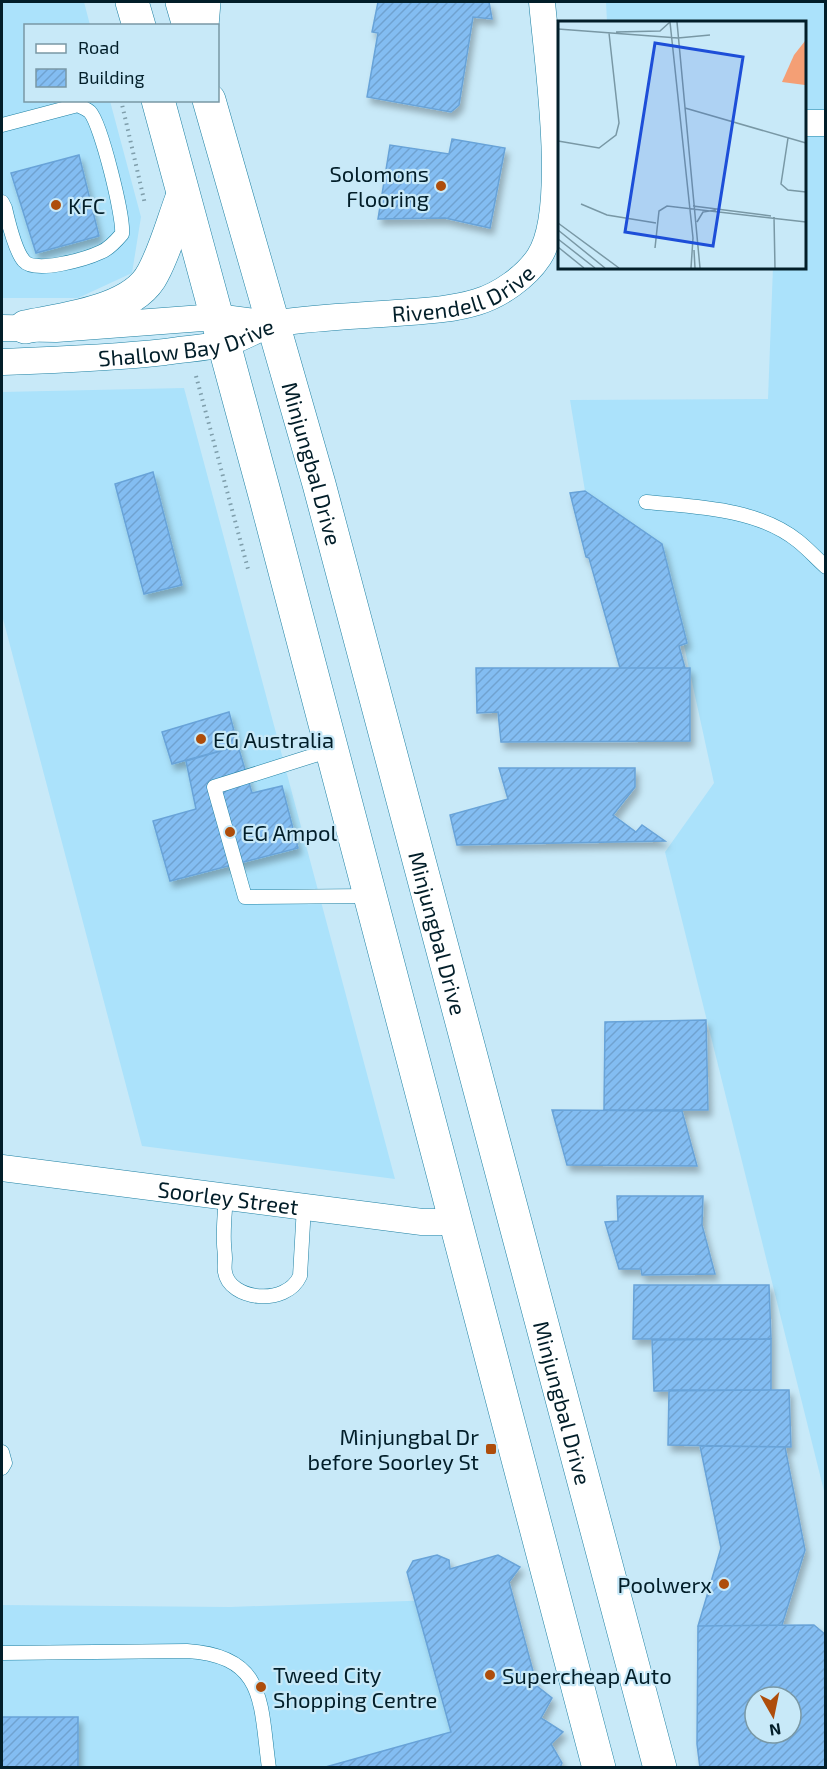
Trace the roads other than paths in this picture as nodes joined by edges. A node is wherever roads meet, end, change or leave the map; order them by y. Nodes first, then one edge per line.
1 (132, 2) edge
2 (182, 2) edge
3 (204, 2) edge
4 (542, 2) edge
5 (138, 24) edge
6 (188, 24) edge
7 (202, 24) edge
8 (159, 102) edge
9 (210, 102) edge
10 (557, 122) edge
11 (806, 123) edge
12 (825, 123) edge
13 (2, 125) edge
14 (183, 195) junction
15 (2, 202) edge
16 (275, 324) junction
17 (13, 328) edge
18 (220, 330) junction
19 (2, 362) edge
20 (646, 502) dead end
21 (825, 567) edge
22 (332, 750) junction
23 (369, 896) junction
24 (2, 1167) edge
25 (226, 1196) junction
26 (304, 1206) junction
27 (454, 1222) junction
28 (2, 1452) edge
29 (2, 1468) edge
30 (2, 1653) edge
31 (26, 1653) junction
32 (2, 1661) edge
33 (269, 1767) edge
34 (599, 1767) edge
35 (660, 1767) edge

1 - 5 main road
2 - 6 main road
3 - 7 main road
4 - 10 street, Rivendell Drive
8 - 14 main road
9 - 16 main road, Minjungbal Drive
10 - 16 street, Rivendell Drive
11 - 12 street
13 - 15 lane
14 - 17 main road
14 - 18 main road
16 - 18 street, Shallow Bay Drive
16 - 35 main road, Minjungbal Drive
17 - 18 street, Shallow Bay Drive
18 - 19 street, Shallow Bay Drive
18 - 22 main road
20 - 21 lane
22 - 23 main road
22 - 23 lane
23 - 27 main road
24 - 25 street, Soorley Street
25 - 26 street, Soorley Street
25 - 26 lane
26 - 27 street, Soorley Street
27 - 34 main road
28 - 29 lane
30 - 31 lane
31 - 32 lane
31 - 33 lane

